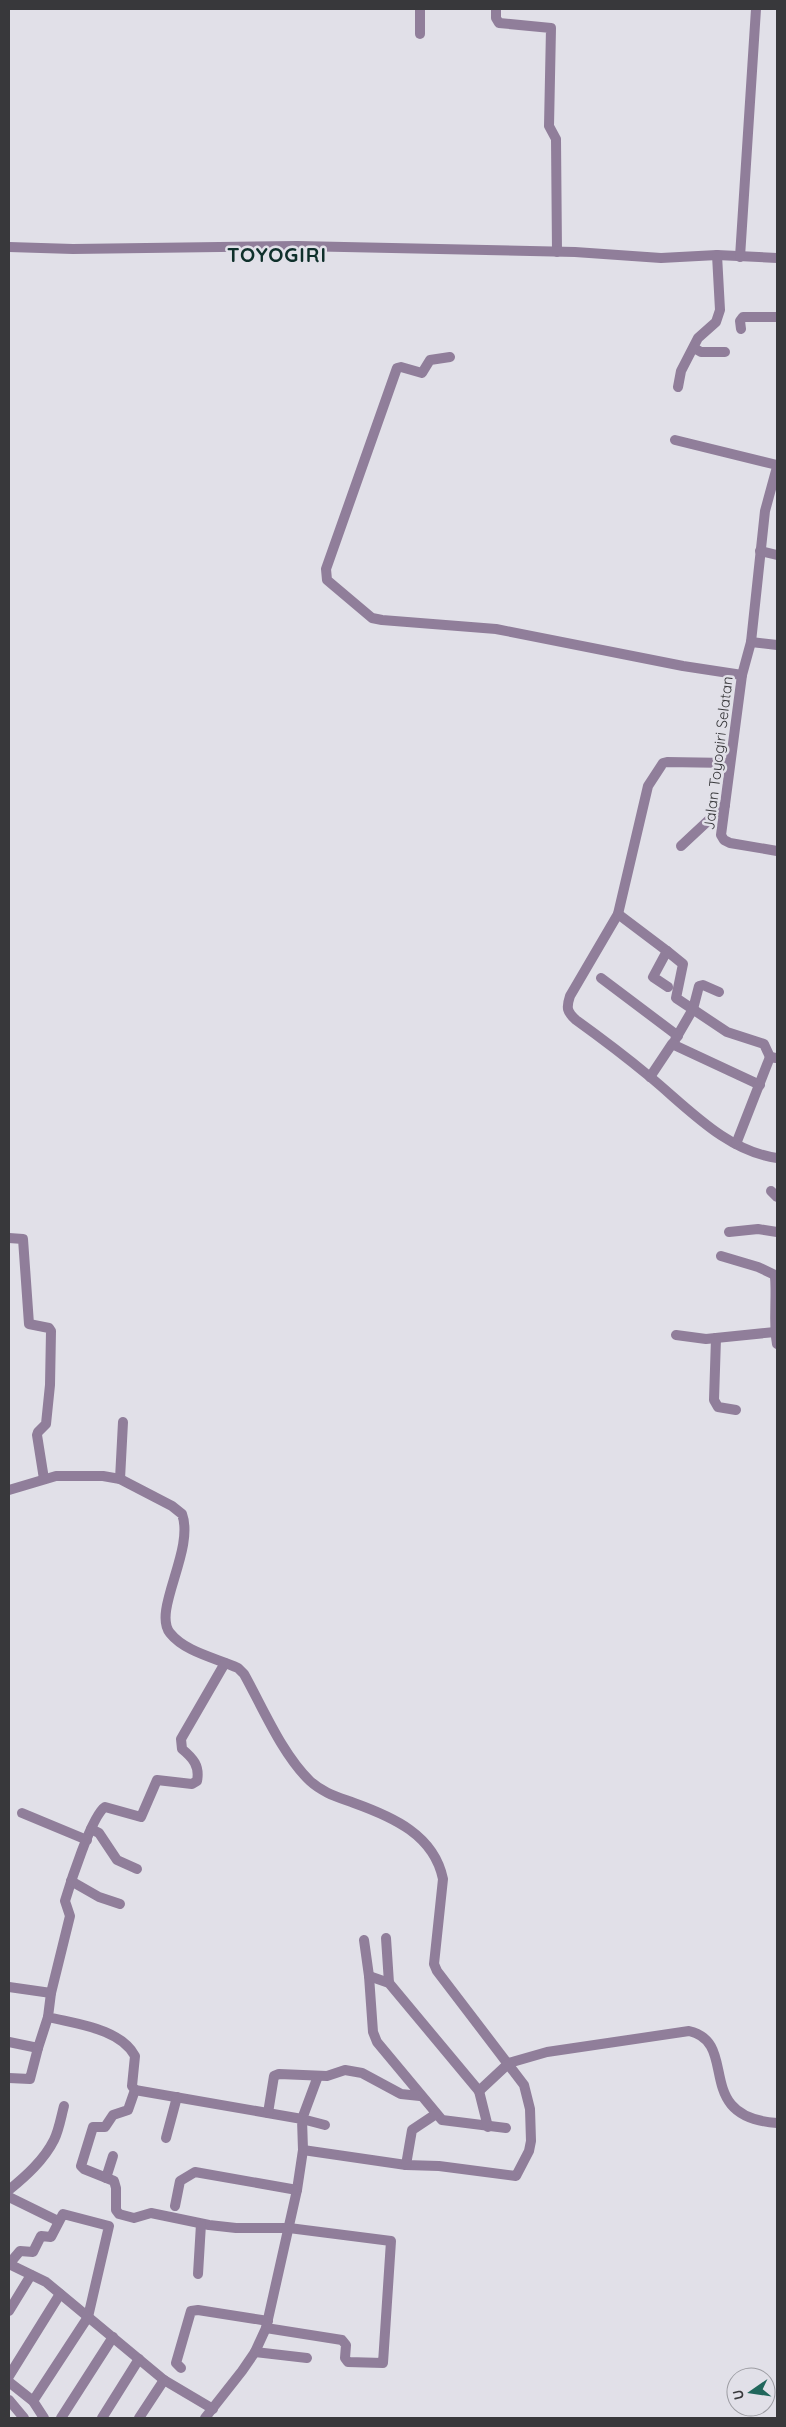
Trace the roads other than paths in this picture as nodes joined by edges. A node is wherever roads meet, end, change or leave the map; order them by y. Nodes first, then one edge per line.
1 (420, 9) edge
2 (496, 9) edge
3 (756, 9) edge
4 (420, 34) dead end
5 (9, 247) edge
6 (557, 252) junction
7 (717, 255) junction
8 (740, 257) junction
9 (777, 257) edge
10 (777, 317) edge
11 (741, 329) dead end
12 (694, 348) junction
13 (725, 352) dead end
14 (450, 357) dead end
15 (678, 386) dead end
16 (675, 440) dead end
17 (777, 466) edge
18 (760, 551) junction
19 (777, 555) edge
20 (752, 642) junction
21 (777, 645) edge
22 (742, 675) junction
23 (730, 763) junction
24 (725, 806) junction
25 (681, 846) dead end
26 (777, 851) edge
27 (618, 914) junction
28 (667, 951) junction
29 (601, 978) dead end
30 (668, 986) dead end
31 (719, 992) dead end
32 (693, 1009) junction
33 (675, 1040) junction
34 (774, 1058) edge
35 (650, 1077) junction
36 (760, 1085) junction
37 (736, 1144) junction
38 (777, 1158) edge
39 (730, 1232) dead end
40 (777, 1232) edge
41 (9, 1238) edge
42 (721, 1256) dead end
43 (776, 1276) edge
44 (775, 1332) junction
45 (676, 1335) dead end
46 (716, 1338) junction
47 (777, 1344) edge
48 (736, 1410) dead end
49 (123, 1422) dead end
50 (44, 1479) junction
51 (120, 1479) junction
52 (9, 1490) edge
53 (225, 1663) junction
54 (22, 1814) dead end
55 (91, 1829) junction
56 (87, 1840) junction
57 (137, 1869) dead end
58 (71, 1881) junction
59 (120, 1904) dead end
60 (386, 1938) dead end
61 (364, 1940) dead end
62 (369, 1976) junction
63 (389, 1983) junction
64 (9, 1987) edge
65 (51, 1993) junction
66 (48, 2017) junction
67 (9, 2042) edge
68 (38, 2048) junction
69 (509, 2063) junction
70 (318, 2076) junction
71 (9, 2078) edge
72 (135, 2090) junction
73 (480, 2091) junction
74 (420, 2096) junction
75 (177, 2097) junction
76 (64, 2106) dead end
77 (268, 2114) junction
78 (436, 2114) junction
79 (302, 2120) junction
80 (777, 2123) edge
81 (325, 2124) dead end
82 (488, 2126) junction
83 (506, 2128) dead end
84 (166, 2138) dead end
85 (303, 2150) junction
86 (113, 2156) dead end
87 (406, 2165) junction
88 (106, 2178) junction
89 (9, 2190) edge
90 (297, 2190) junction
91 (9, 2197) edge
92 (175, 2206) dead end
93 (58, 2221) junction
94 (201, 2224) junction
95 (289, 2228) junction
96 (9, 2264) edge
97 (198, 2274) dead end
98 (31, 2275) junction
99 (60, 2294) junction
100 (9, 2311) edge
101 (88, 2317) junction
102 (267, 2325) junction
103 (113, 2337) junction
104 (255, 2352) junction
105 (307, 2358) dead end
106 (139, 2359) junction
107 (182, 2368) dead end
108 (9, 2376) edge
109 (164, 2380) junction
110 (9, 2382) edge
111 (9, 2400) edge
112 (33, 2400) junction
113 (213, 2409) junction
114 (24, 2418) edge
115 (44, 2418) edge
116 (61, 2418) edge
117 (102, 2418) edge
118 (139, 2418) edge
119 (205, 2418) edge

1 - 4 street
2 - 6 street
3 - 8 street
5 - 6 street
6 - 7 street
7 - 8 street
7 - 12 street
8 - 9 street
10 - 11 street
12 - 13 street
12 - 15 street
14 - 22 street
16 - 17 street
17 - 18 street, Jalan Toyogiri Selatan
18 - 19 street
18 - 20 street, Jalan Toyogiri Selatan
20 - 21 street
20 - 22 street, Jalan Toyogiri Selatan
22 - 23 street, Jalan Toyogiri Selatan
23 - 24 street, Jalan Toyogiri Selatan
23 - 27 street
24 - 25 street
24 - 26 street, Jalan Toyogiri Selatan
27 - 28 street
27 - 35 street
28 - 30 street
28 - 32 street
29 - 33 street
31 - 32 street
32 - 33 street
32 - 34 street
33 - 35 street
33 - 36 street
34 - 36 street
35 - 37 street
36 - 37 street
37 - 38 street
39 - 40 street
41 - 50 street
42 - 43 street
43 - 44 street
44 - 46 street
44 - 47 street
45 - 46 street
46 - 48 street
49 - 51 street
50 - 51 street
50 - 52 street
51 - 53 street
53 - 55 street
53 - 69 street
54 - 56 street
55 - 56 street
55 - 57 street
56 - 58 street
58 - 59 street
58 - 65 street
60 - 63 street
61 - 62 street
62 - 63 street
62 - 74 street
63 - 73 street
64 - 65 street
65 - 66 street
66 - 68 street
66 - 72 street
67 - 68 street
68 - 71 street
69 - 73 street
69 - 80 street
69 - 87 street
70 - 74 street
70 - 77 street
70 - 79 street
72 - 75 street
72 - 88 street
73 - 82 street
74 - 78 street
75 - 77 street
75 - 84 street
76 - 89 street
77 - 79 street
78 - 82 street
78 - 87 street
79 - 81 street
79 - 85 street
82 - 83 street
85 - 87 street
85 - 90 street
86 - 88 street
88 - 94 street
90 - 92 street
90 - 95 street
91 - 93 street
93 - 96 street
93 - 101 street
94 - 95 street
94 - 97 street
95 - 102 street
95 - 102 street
96 - 98 street
98 - 99 street
98 - 100 street
99 - 101 street
99 - 108 street
101 - 103 street
101 - 112 street
102 - 104 street
102 - 107 street
103 - 106 street
103 - 116 street
104 - 105 street
104 - 113 street
106 - 109 street
106 - 117 street
109 - 113 street
109 - 118 street
110 - 112 street
111 - 114 street
112 - 115 street
113 - 119 street

